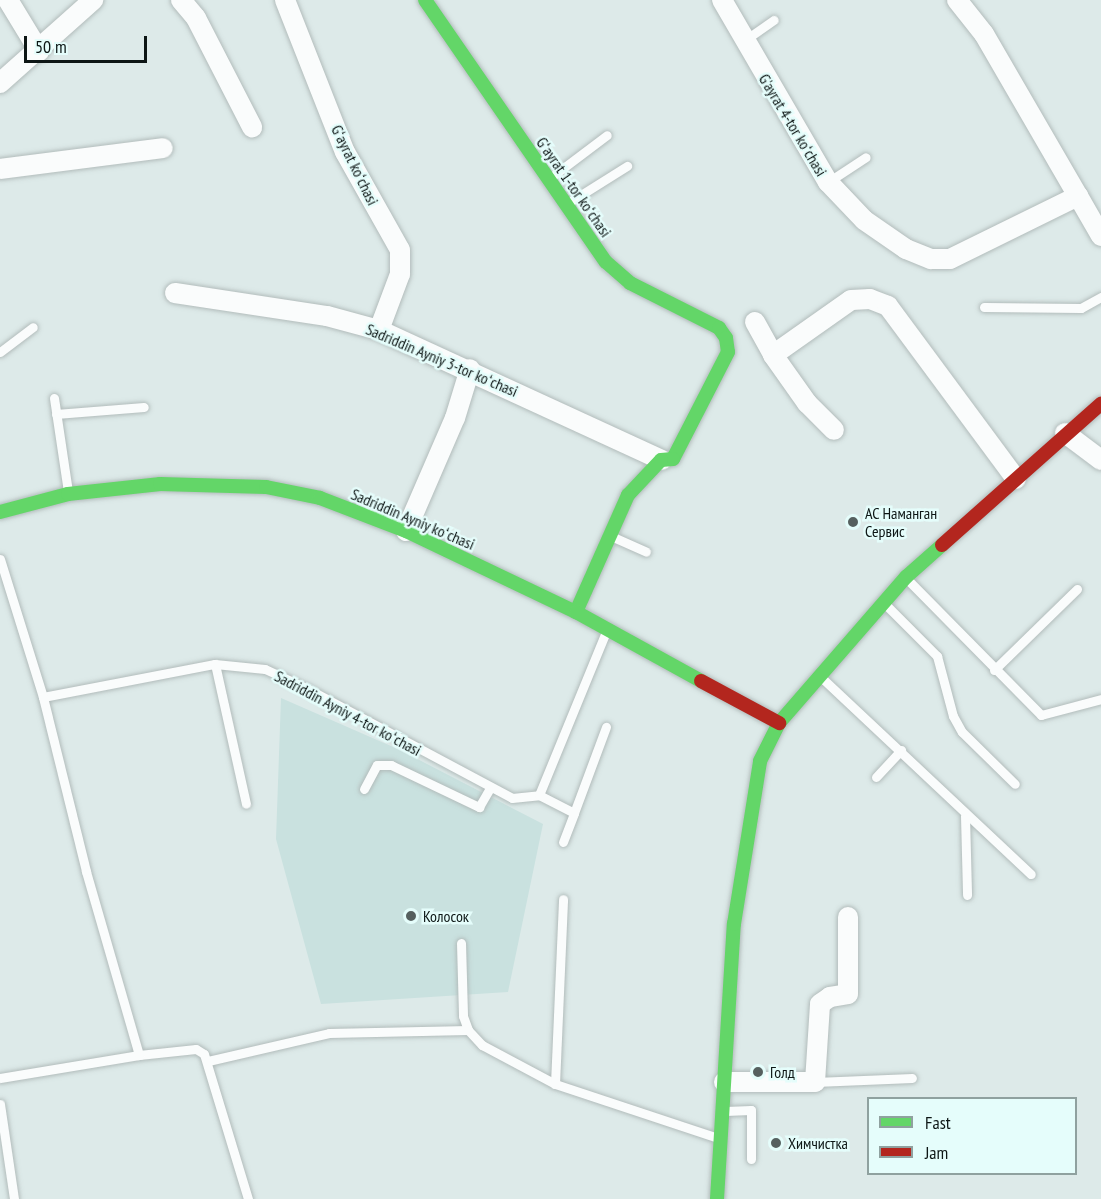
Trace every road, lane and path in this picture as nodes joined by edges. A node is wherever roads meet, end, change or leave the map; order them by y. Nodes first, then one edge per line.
1 (8, 0) edge
2 (93, 0) edge
3 (181, 0) edge
4 (285, 0) edge
5 (425, 0) edge
6 (722, 0) edge
7 (957, 0) edge
8 (774, 20) dead end
9 (743, 41) junction
10 (39, 51) junction
11 (0, 83) edge
12 (252, 127) dead end
13 (607, 135) dead end
14 (163, 148) dead end
15 (866, 157) dead end
16 (627, 166) dead end
17 (0, 169) edge
18 (548, 180) junction
19 (828, 182) junction
20 (1078, 196) junction
21 (566, 204) junction
22 (1101, 236) edge
23 (175, 293) dead end
24 (1101, 297) edge
25 (984, 307) dead end
26 (755, 322) dead end
27 (33, 327) dead end
28 (379, 330) junction
29 (0, 352) edge
30 (773, 355) junction
31 (470, 369) junction
32 (54, 398) dead end
33 (1101, 404) edge
34 (144, 407) dead end
35 (56, 414) junction
36 (834, 430) dead end
37 (1065, 433) junction
38 (661, 460) junction
39 (1101, 460) edge
40 (1016, 479) junction
41 (68, 494) junction
42 (2, 506) edge
43 (406, 531) junction
44 (608, 534) junction
45 (646, 552) dead end
46 (0, 559) edge
47 (906, 577) junction
48 (1077, 589) dead end
49 (884, 603) junction
50 (576, 612) junction
51 (607, 629) junction
52 (215, 664) junction
53 (994, 670) junction
54 (819, 675) junction
55 (43, 697) junction
56 (1101, 699) edge
57 (779, 723) junction
58 (606, 727) dead end
59 (901, 750) junction
60 (876, 777) dead end
61 (1015, 784) dead end
62 (490, 788) junction
63 (364, 789) dead end
64 (539, 795) junction
65 (246, 804) dead end
66 (574, 813) junction
67 (965, 816) junction
68 (563, 842) dead end
69 (1031, 874) dead end
70 (967, 895) dead end
71 (563, 899) dead end
72 (848, 917) dead end
73 (462, 943) dead end
74 (468, 1030) junction
75 (140, 1055) junction
76 (208, 1061) junction
77 (0, 1078) edge
78 (912, 1078) dead end
79 (724, 1082) junction
80 (815, 1082) junction
81 (555, 1084) junction
82 (0, 1104) edge
83 (725, 1111) junction
84 (723, 1140) junction
85 (752, 1159) dead end
86 (4, 1162) edge
87 (14, 1199) edge
88 (248, 1199) edge
89 (717, 1199) edge

1 - 10 street
2 - 10 street
3 - 12 street
4 - 28 street, Gʻayrat koʻchasi
5 - 18 street, Gʻayrat 1-tor koʻchasi
6 - 9 street, G'ayrat 4-tor koʻchasi
7 - 20 street
8 - 9 lane
9 - 19 street, G'ayrat 4-tor koʻchasi
10 - 11 street
13 - 18 lane
14 - 17 street
15 - 19 lane
16 - 21 lane
18 - 21 street, Gʻayrat 1-tor koʻchasi
19 - 20 street, G'ayrat 4-tor koʻchasi
20 - 22 street
21 - 38 street, Gʻayrat 1-tor koʻchasi
23 - 28 street, Sadriddin Ayniy 3-tor koʻchasi
24 - 25 lane
26 - 30 street
27 - 29 lane
28 - 31 street, Sadriddin Ayniy 3-tor koʻchasi
30 - 36 street
30 - 40 street
31 - 38 street, Sadriddin Ayniy 3-tor koʻchasi
31 - 43 street
32 - 35 lane
33 - 37 street
34 - 35 lane
35 - 41 lane
37 - 39 street
37 - 40 street
38 - 44 street
40 - 47 street
41 - 42 street, Sadriddin Ayniy koʻchasi
41 - 43 street, Sadriddin Ayniy koʻchasi
43 - 50 street, Sadriddin Ayniy koʻchasi
44 - 45 lane
44 - 50 street
46 - 55 lane
47 - 49 street
47 - 53 lane
48 - 53 lane
49 - 54 street
49 - 61 lane
50 - 51 street, Sadriddin Ayniy koʻchasi
51 - 57 street, Sadriddin Ayniy koʻchasi
51 - 64 lane
52 - 55 lane, Sadriddin Ayniy 4-tor koʻchasi
52 - 62 lane, Sadriddin Ayniy 4-tor koʻchasi
52 - 65 lane
53 - 56 lane
54 - 57 street
54 - 59 lane
55 - 75 lane
57 - 79 street
58 - 66 lane
59 - 60 lane
59 - 67 lane
62 - 63 lane
62 - 64 lane, Sadriddin Ayniy 4-tor koʻchasi
64 - 66 lane
66 - 68 lane
67 - 69 lane
67 - 70 lane
71 - 81 lane
72 - 80 street
73 - 74 lane
74 - 76 lane
74 - 81 lane
75 - 76 lane
75 - 77 lane
76 - 88 lane
78 - 80 lane
79 - 80 street
79 - 83 street
81 - 84 lane
82 - 86 lane
83 - 84 street
83 - 85 lane
84 - 89 street
86 - 87 lane

